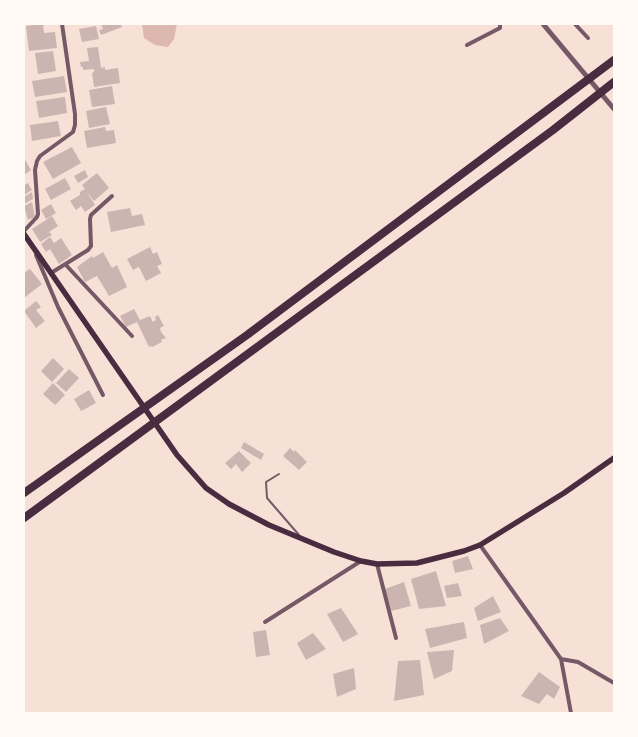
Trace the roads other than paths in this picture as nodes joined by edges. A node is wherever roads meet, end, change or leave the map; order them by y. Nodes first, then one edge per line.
1 (62, 24) edge
2 (500, 24) edge
3 (543, 24) edge
4 (575, 24) edge
5 (588, 38) dead end
6 (467, 45) dead end
7 (614, 60) edge
8 (614, 82) edge
9 (614, 109) edge
10 (112, 196) dead end
11 (24, 232) edge
12 (34, 248) junction
13 (65, 264) junction
14 (51, 273) junction
15 (132, 336) dead end
16 (103, 395) dead end
17 (614, 458) edge
18 (279, 474) dead end
19 (24, 493) edge
20 (24, 518) edge
21 (302, 539) junction
22 (480, 545) junction
23 (361, 561) junction
24 (377, 564) junction
25 (265, 622) dead end
26 (396, 638) dead end
27 (561, 659) junction
28 (614, 683) edge
29 (571, 713) edge

1 - 11 street
2 - 6 street
3 - 9 street
4 - 5 street
7 - 19 highway
8 - 20 highway
10 - 13 street
11 - 12 main road
12 - 14 main road
12 - 16 street
13 - 14 street
13 - 15 street
14 - 21 main road
17 - 22 main road
18 - 21 lane
21 - 23 main road
22 - 24 main road
22 - 27 street
23 - 24 main road
23 - 25 street
24 - 26 street
27 - 28 street
27 - 29 street

